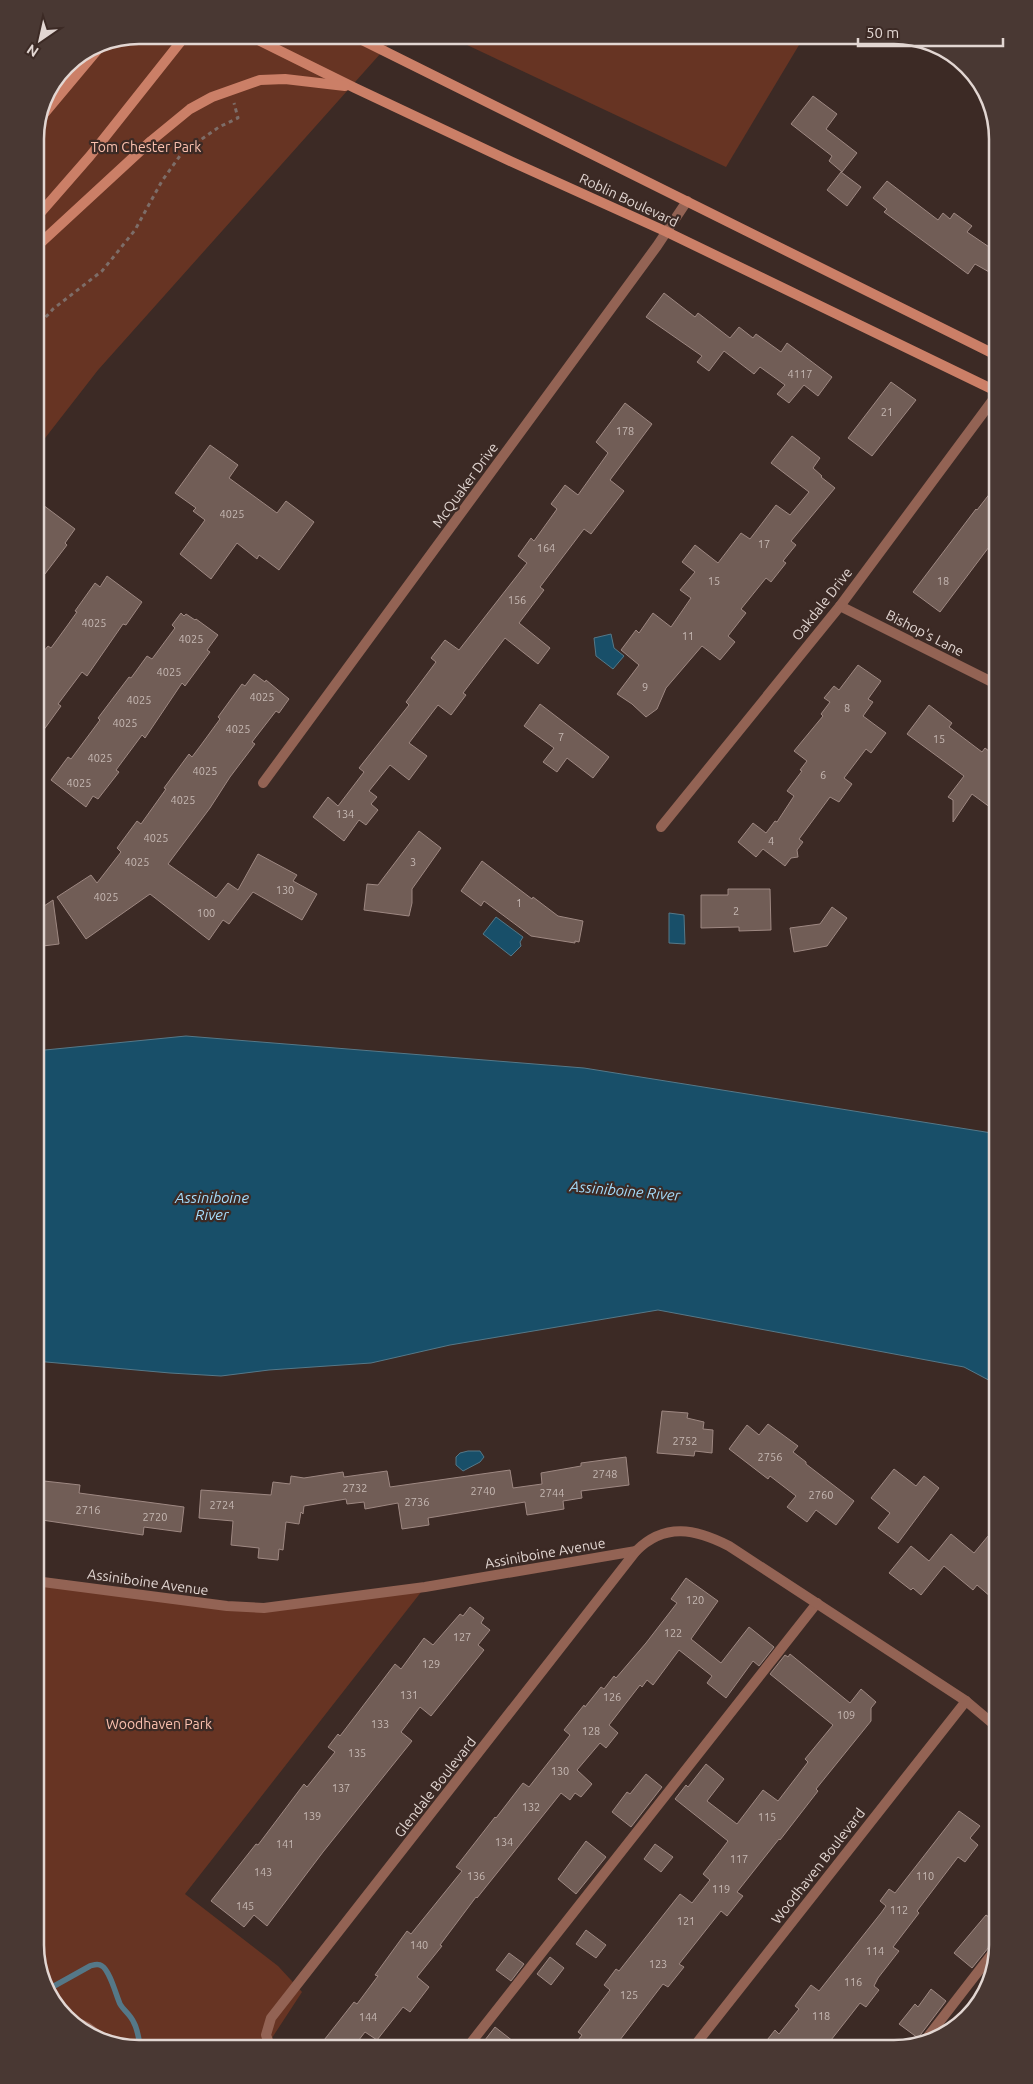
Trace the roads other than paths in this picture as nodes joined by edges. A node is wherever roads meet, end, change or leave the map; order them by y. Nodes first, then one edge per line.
1 (179, 44) edge
2 (266, 44) edge
3 (371, 44) edge
4 (380, 44) edge
5 (388, 52) junction
6 (93, 55) edge
7 (355, 88) junction
8 (49, 107) edge
9 (687, 201) junction
10 (44, 209) edge
11 (666, 232) junction
12 (44, 240) edge
13 (989, 352) edge
14 (989, 388) edge
15 (989, 404) edge
16 (840, 606) junction
17 (989, 680) edge
18 (263, 783) dead end
19 (661, 827) dead end
20 (636, 1551) junction
21 (44, 1582) edge
22 (817, 1603) junction
23 (966, 1701) junction
24 (989, 1720) edge
25 (988, 1959) edge
26 (932, 2033) edge
27 (266, 2040) edge
28 (473, 2040) edge
29 (699, 2040) edge

1 - 10 main road
2 - 7 main road, Roblin Boulevard
3 - 5 main road, Roblin Boulevard
4 - 5 main road
5 - 9 main road, Roblin Boulevard
6 - 8 main road
7 - 11 main road, Roblin Boulevard
7 - 12 main road
9 - 11 street, McQuaker Drive
9 - 13 main road, Roblin Boulevard
11 - 14 main road, Roblin Boulevard
11 - 18 street, McQuaker Drive
15 - 16 street, Oakdale Drive
16 - 17 street, Bishop's Lane
16 - 19 street, Oakdale Drive
20 - 21 street, Assiniboine Avenue
20 - 22 street, Assiniboine Avenue
20 - 27 street, Glendale Boulevard
22 - 23 street, Assiniboine Avenue
22 - 28 street
23 - 24 street, Assiniboine Avenue
23 - 29 street, Woodhaven Boulevard
25 - 26 street

